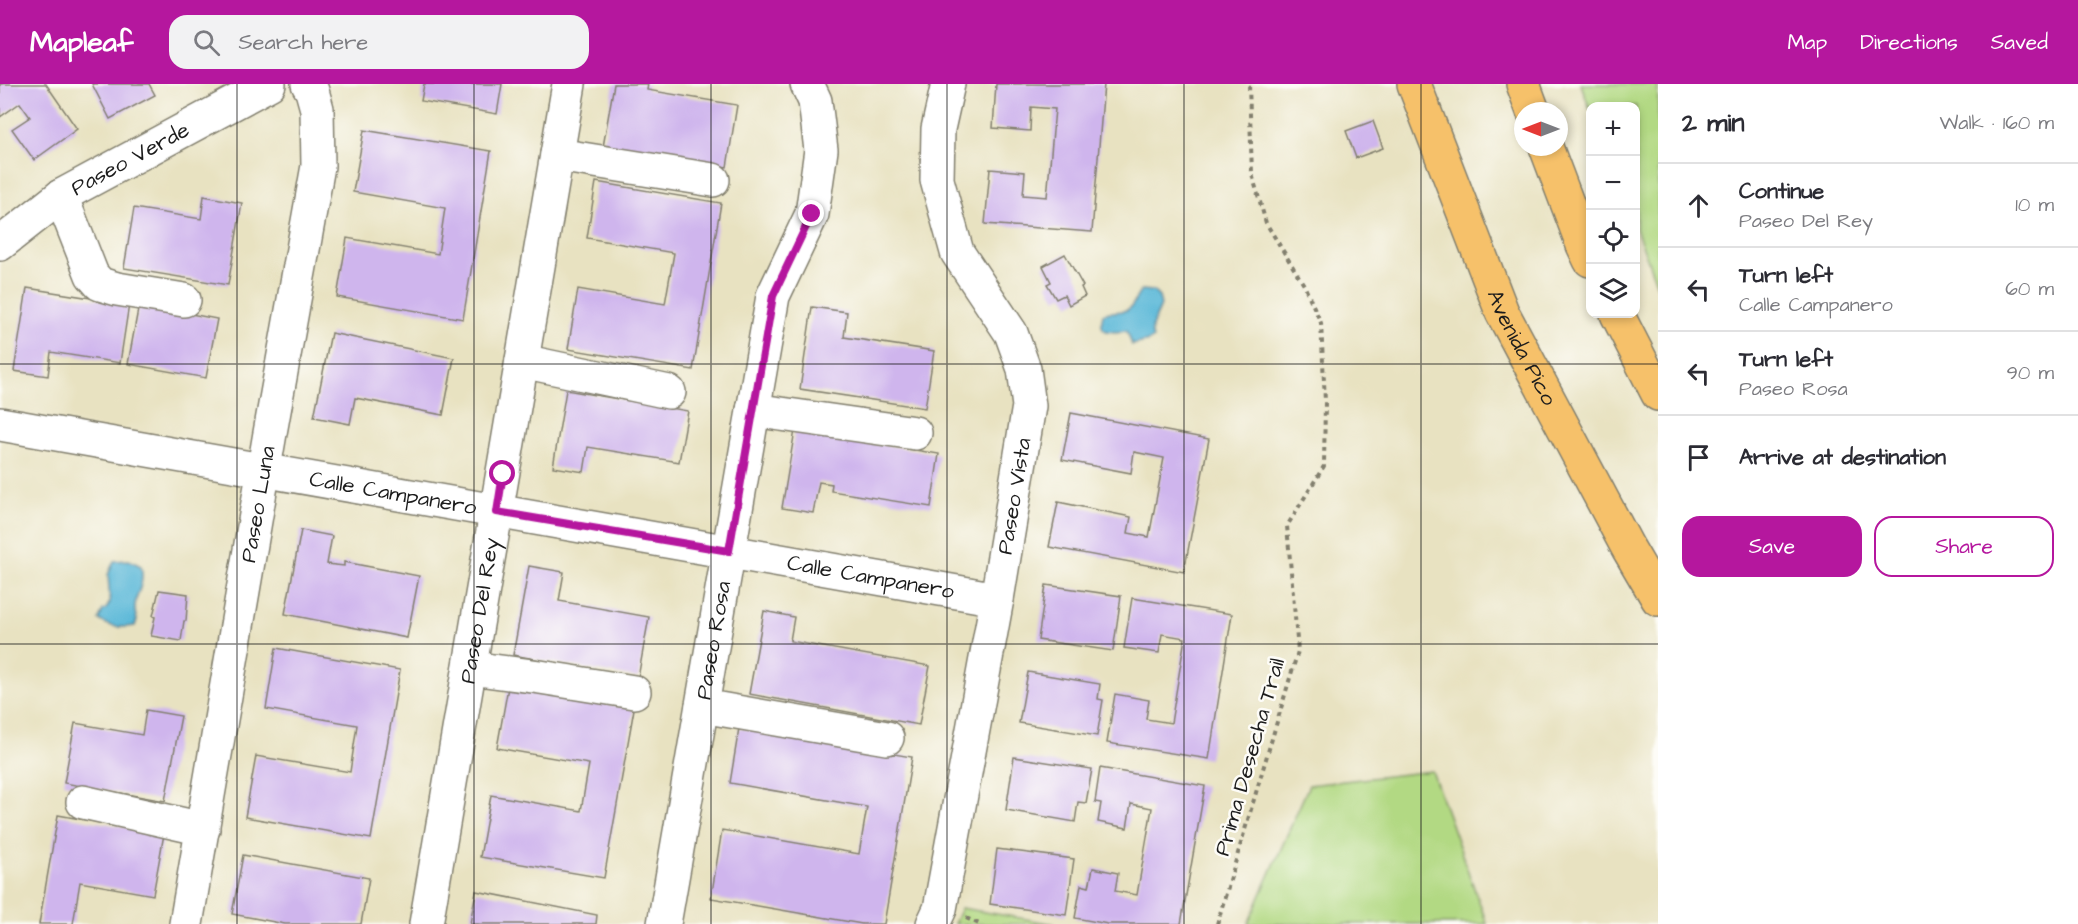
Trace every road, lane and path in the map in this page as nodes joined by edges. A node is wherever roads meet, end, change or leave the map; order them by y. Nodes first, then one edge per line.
1 (269, 84) edge
2 (308, 84) edge
3 (569, 84) edge
4 (807, 84) edge
5 (948, 84) edge
6 (1249, 84) edge
7 (1414, 84) edge
8 (1523, 84) edge
9 (1530, 102) edge
10 (557, 155) junction
11 (1549, 156) edge
12 (713, 180) dead end
13 (61, 196) junction
14 (0, 244) edge
15 (1586, 251) edge
16 (184, 300) dead end
17 (1619, 318) edge
18 (522, 360) junction
19 (669, 392) dead end
20 (1658, 394) edge
21 (753, 410) junction
22 (0, 424) edge
23 (915, 433) dead end
24 (264, 471) junction
25 (497, 512) junction
26 (729, 551) junction
27 (997, 598) junction
28 (1658, 599) edge
29 (470, 668) junction
30 (634, 692) dead end
31 (702, 706) junction
32 (887, 738) dead end
33 (83, 802) dead end
34 (203, 829) junction
35 (186, 924) edge
36 (426, 924) edge
37 (664, 924) edge
38 (933, 924) edge
39 (1217, 924) edge

1 - 13 street, Paseo Verde
2 - 24 street, Paseo Luna
3 - 10 street, Paseo Del Rey
4 - 21 street, Paseo Rosa
5 - 27 street, Paseo Vista
6 - 39 path, Prima Desecha Trail
7 - 28 main road, Avenida Pico
8 - 9 main road
10 - 12 street
10 - 18 street, Paseo Del Rey
11 - 15 main road
13 - 14 street, Paseo Verde
13 - 16 street
17 - 20 main road
18 - 19 street
18 - 25 street, Paseo Del Rey
21 - 23 street
21 - 26 street, Paseo Rosa
22 - 24 street, Calle Campanero
24 - 25 street, Calle Campanero
24 - 34 street, Paseo Luna
25 - 26 street, Calle Campanero
25 - 29 street, Paseo Del Rey
26 - 27 street, Calle Campanero
26 - 31 street, Paseo Rosa
27 - 38 street, Paseo Vista
29 - 30 street
29 - 36 street, Paseo Del Rey
31 - 32 street
31 - 37 street, Paseo Rosa
33 - 34 street
34 - 35 street, Paseo Luna

